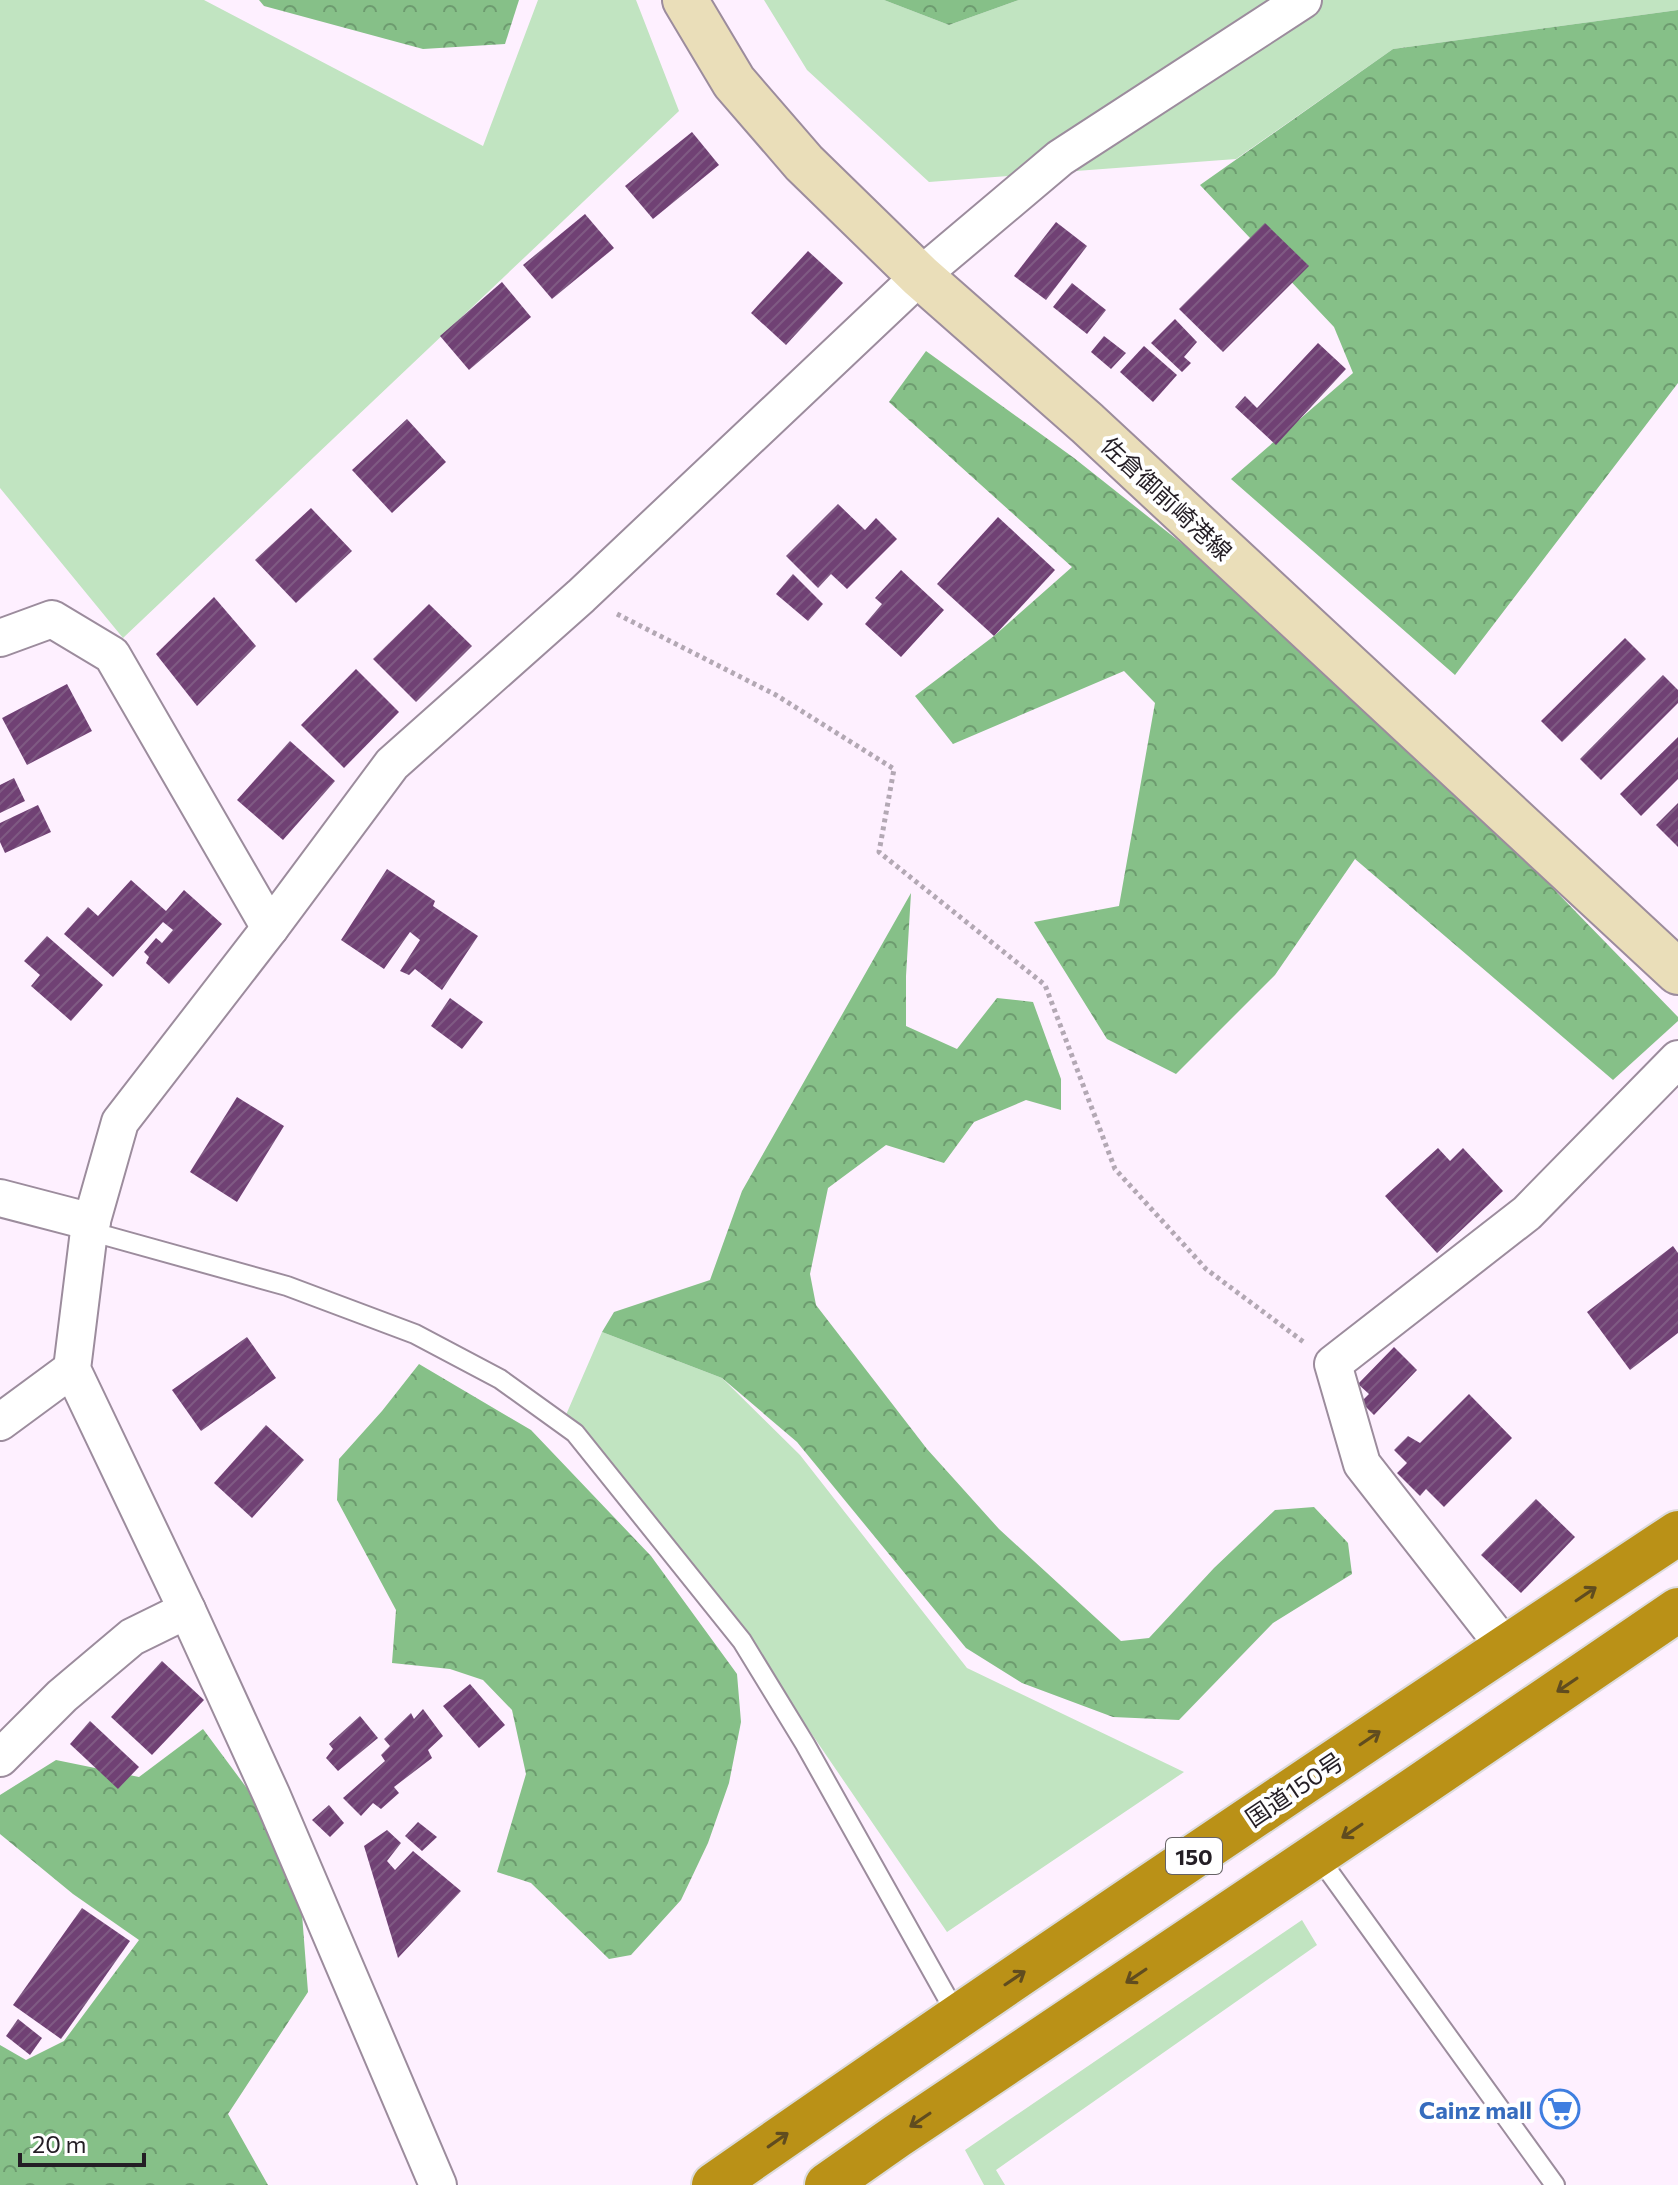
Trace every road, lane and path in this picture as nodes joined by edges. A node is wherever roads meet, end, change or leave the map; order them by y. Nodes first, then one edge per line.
1 (685, 0) edge
2 (1303, 0) edge
3 (920, 276) junction
4 (581, 596) junction
5 (0, 638) edge
6 (270, 928) junction
7 (1678, 972) edge
8 (1678, 1059) edge
9 (0, 1198) edge
10 (91, 1227) junction
11 (1333, 1364) junction
12 (72, 1369) junction
13 (0, 1422) edge
14 (1678, 1533) edge
15 (187, 1610) junction
16 (1678, 1610) edge
17 (1505, 1647) junction
18 (0, 1758) edge
19 (1317, 1855) junction
20 (958, 2017) junction
21 (438, 2185) edge
22 (714, 2185) edge
23 (827, 2185) edge
24 (1555, 2185) edge

1 - 3 main road, 佐倉御前崎港線
2 - 3 street
3 - 4 street
3 - 7 main road, 佐倉御前崎港線
4 - 6 street
4 - 11 path
5 - 6 street
6 - 10 street
8 - 11 street
9 - 10 street
10 - 12 street
10 - 20 lane
11 - 17 street
12 - 13 street
12 - 15 street
17 -> 14 highway, 国道150号 / 150
15 - 18 street
15 - 21 street
16 -> 19 highway
20 -> 17 highway, 国道150号 / 150
19 -> 23 highway
19 - 24 lane
22 -> 20 highway, 国道150号 / 150

